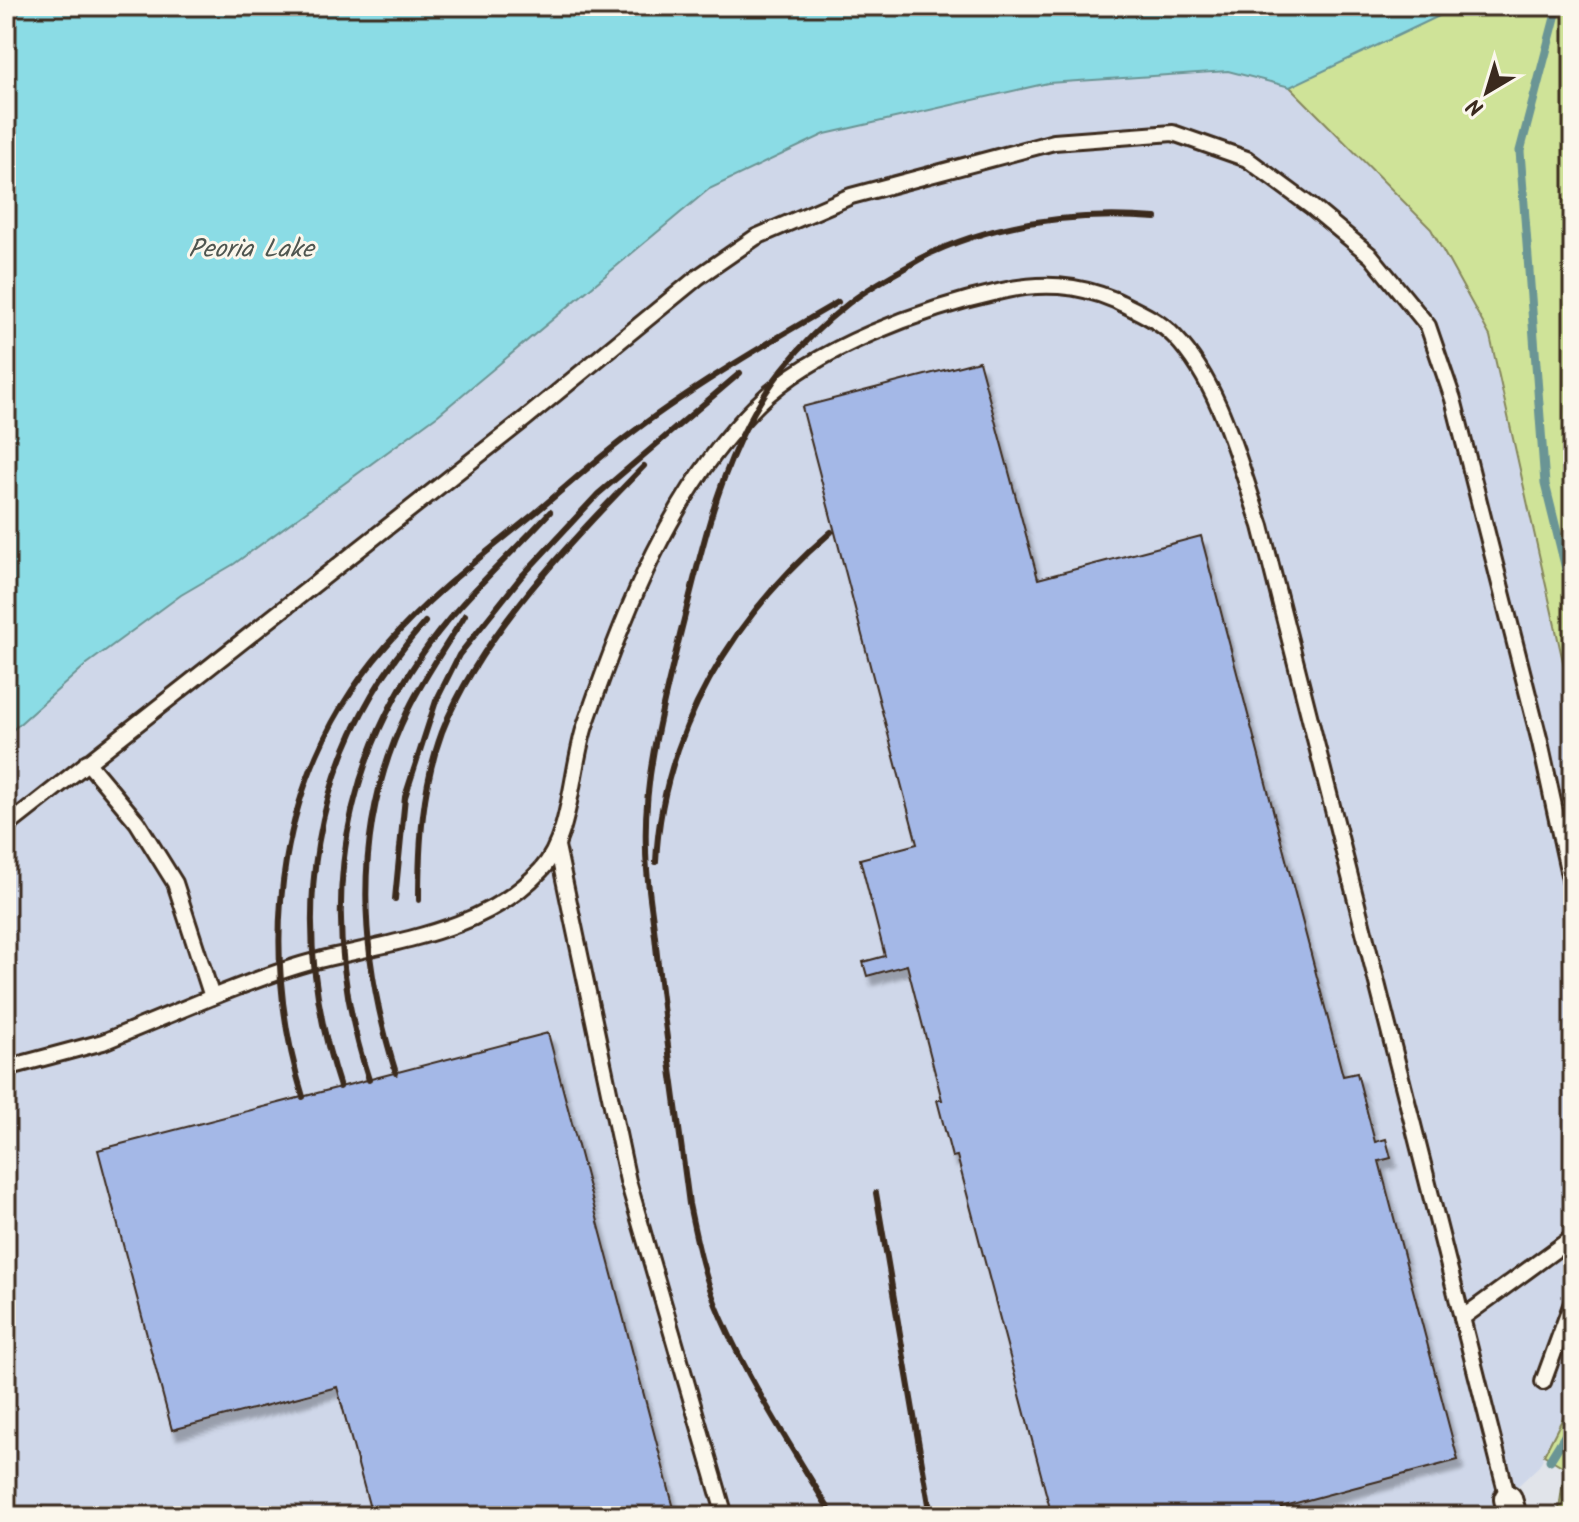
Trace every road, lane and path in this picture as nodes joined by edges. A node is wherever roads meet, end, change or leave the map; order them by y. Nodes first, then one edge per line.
1 (87, 762) junction
2 (6, 827) edge
3 (557, 846) junction
4 (1573, 893) edge
5 (212, 997) junction
6 (6, 1068) edge
7 (1573, 1237) edge
8 (1573, 1300) edge
9 (1462, 1318) junction
10 (1543, 1382) dead end
11 (1510, 1507) edge
12 (725, 1516) edge

1 - 2 lane
1 - 4 lane
1 - 5 lane
3 - 5 lane
3 - 9 lane
3 - 12 lane
5 - 6 lane
7 - 9 lane
8 - 10 lane
9 - 11 lane

